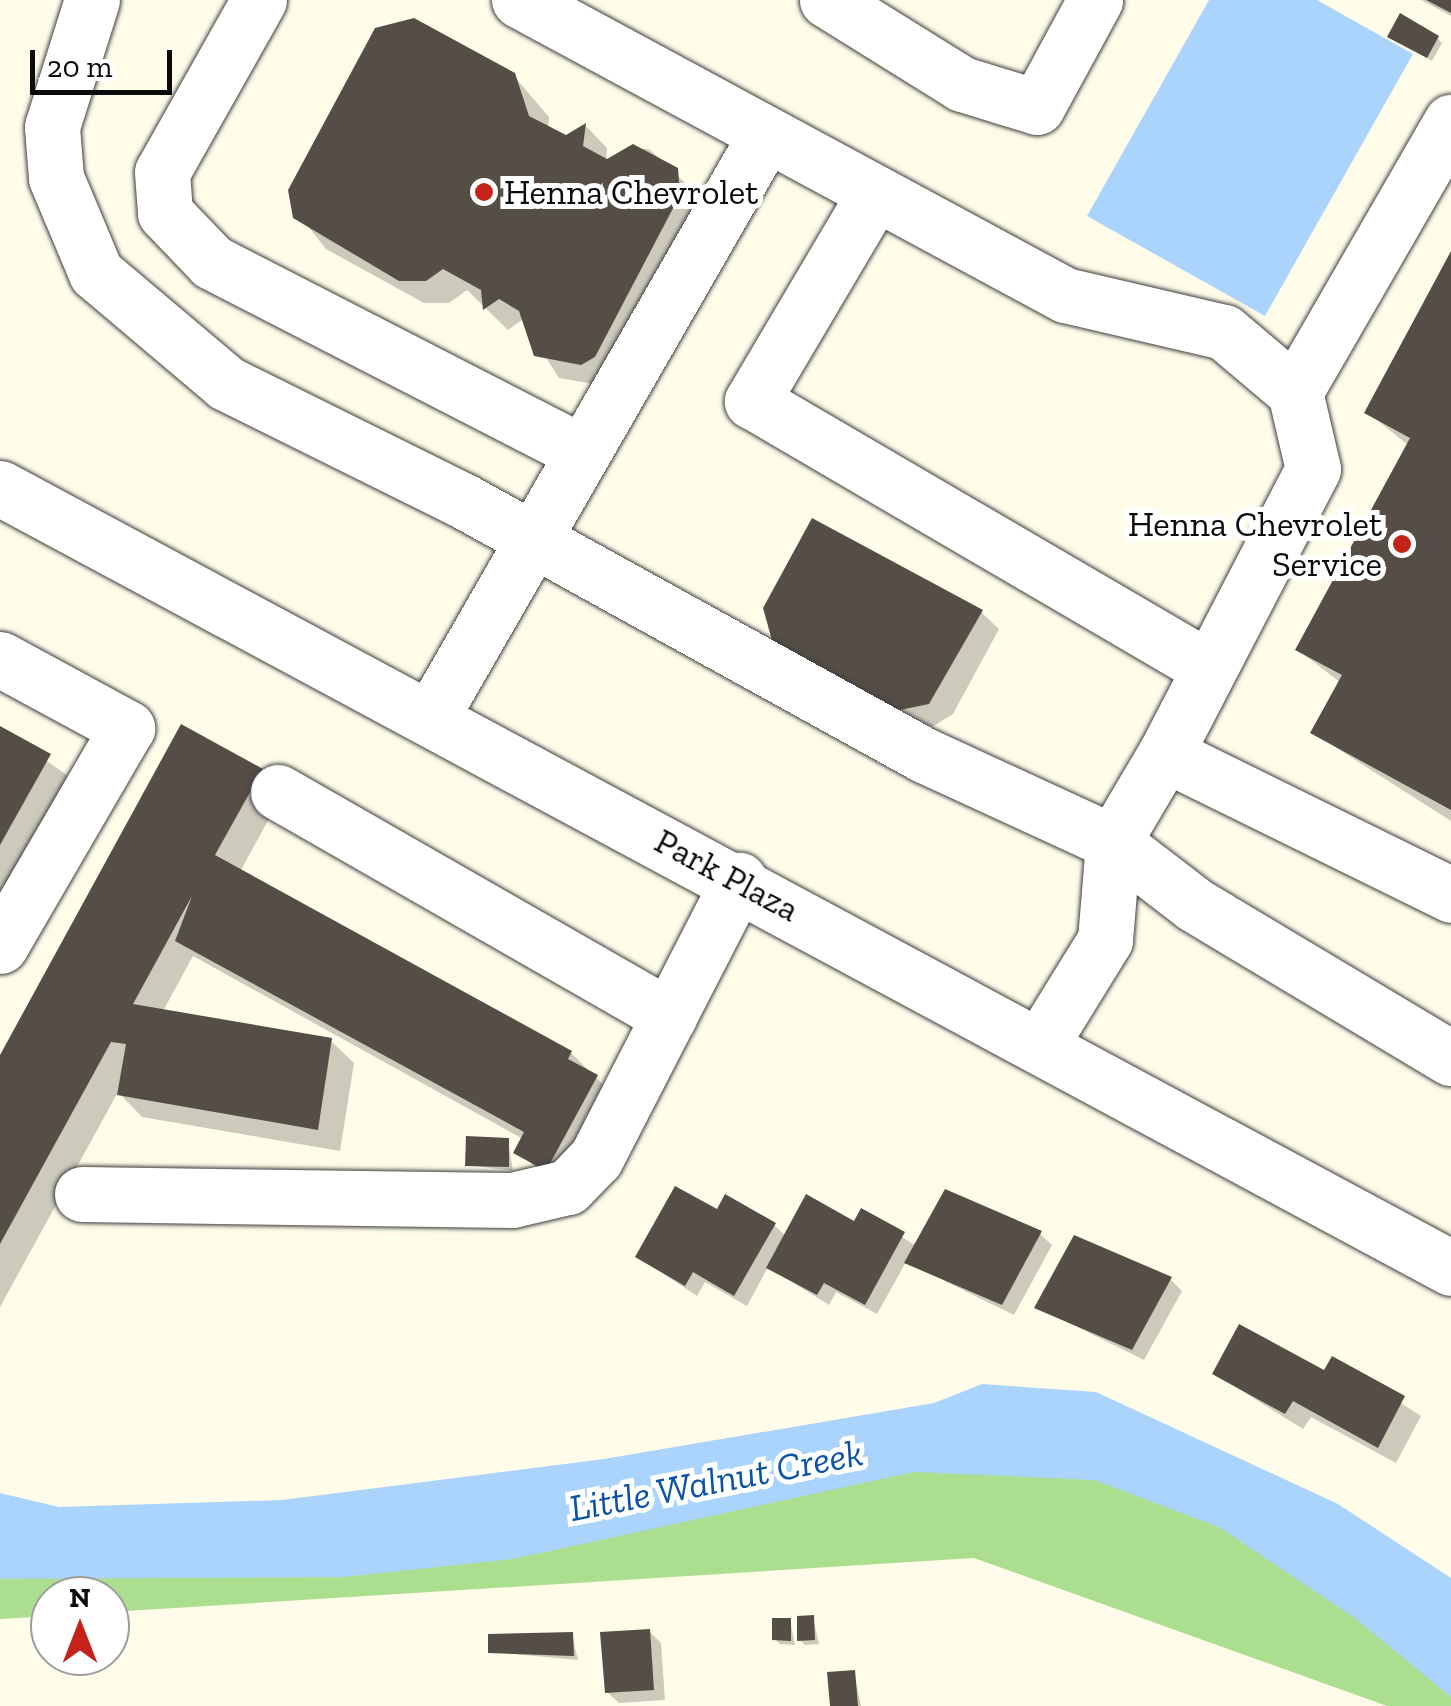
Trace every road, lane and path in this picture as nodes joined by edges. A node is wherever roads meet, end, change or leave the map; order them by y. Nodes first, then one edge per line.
1 (92, 0) edge
2 (260, 0) edge
3 (519, 0) edge
4 (827, 0) edge
5 (1095, 0) edge
6 (1451, 122) edge
7 (764, 138) junction
8 (875, 193) junction
9 (166, 213) junction
10 (96, 273) junction
11 (1295, 392) junction
12 (582, 452) junction
13 (0, 488) edge
14 (531, 540) junction
15 (0, 658) edge
16 (1209, 668) junction
17 (431, 717) junction
18 (1165, 754) junction
19 (278, 792) dead end
20 (1113, 842) junction
21 (738, 880) junction
22 (1451, 895) edge
23 (0, 946) edge
24 (669, 1016) junction
25 (1042, 1042) junction
26 (1451, 1058) edge
27 (82, 1194) dead end
28 (1451, 1268) edge

1 - 10 street
2 - 9 street
3 - 7 street
4 - 5 street
6 - 11 street
7 - 8 street
7 - 12 street
8 - 11 street
8 - 16 street
9 - 10 street
9 - 12 street
10 - 14 street
11 - 16 street
12 - 14 street
13 - 17 street, Park Plaza
14 - 17 street
14 - 20 street
15 - 23 street
16 - 18 street
17 - 21 street, Park Plaza
18 - 20 street
18 - 22 street
19 - 24 street
20 - 25 street
20 - 26 street
21 - 24 street
21 - 25 street, Park Plaza
24 - 27 street
25 - 28 street, Park Plaza

